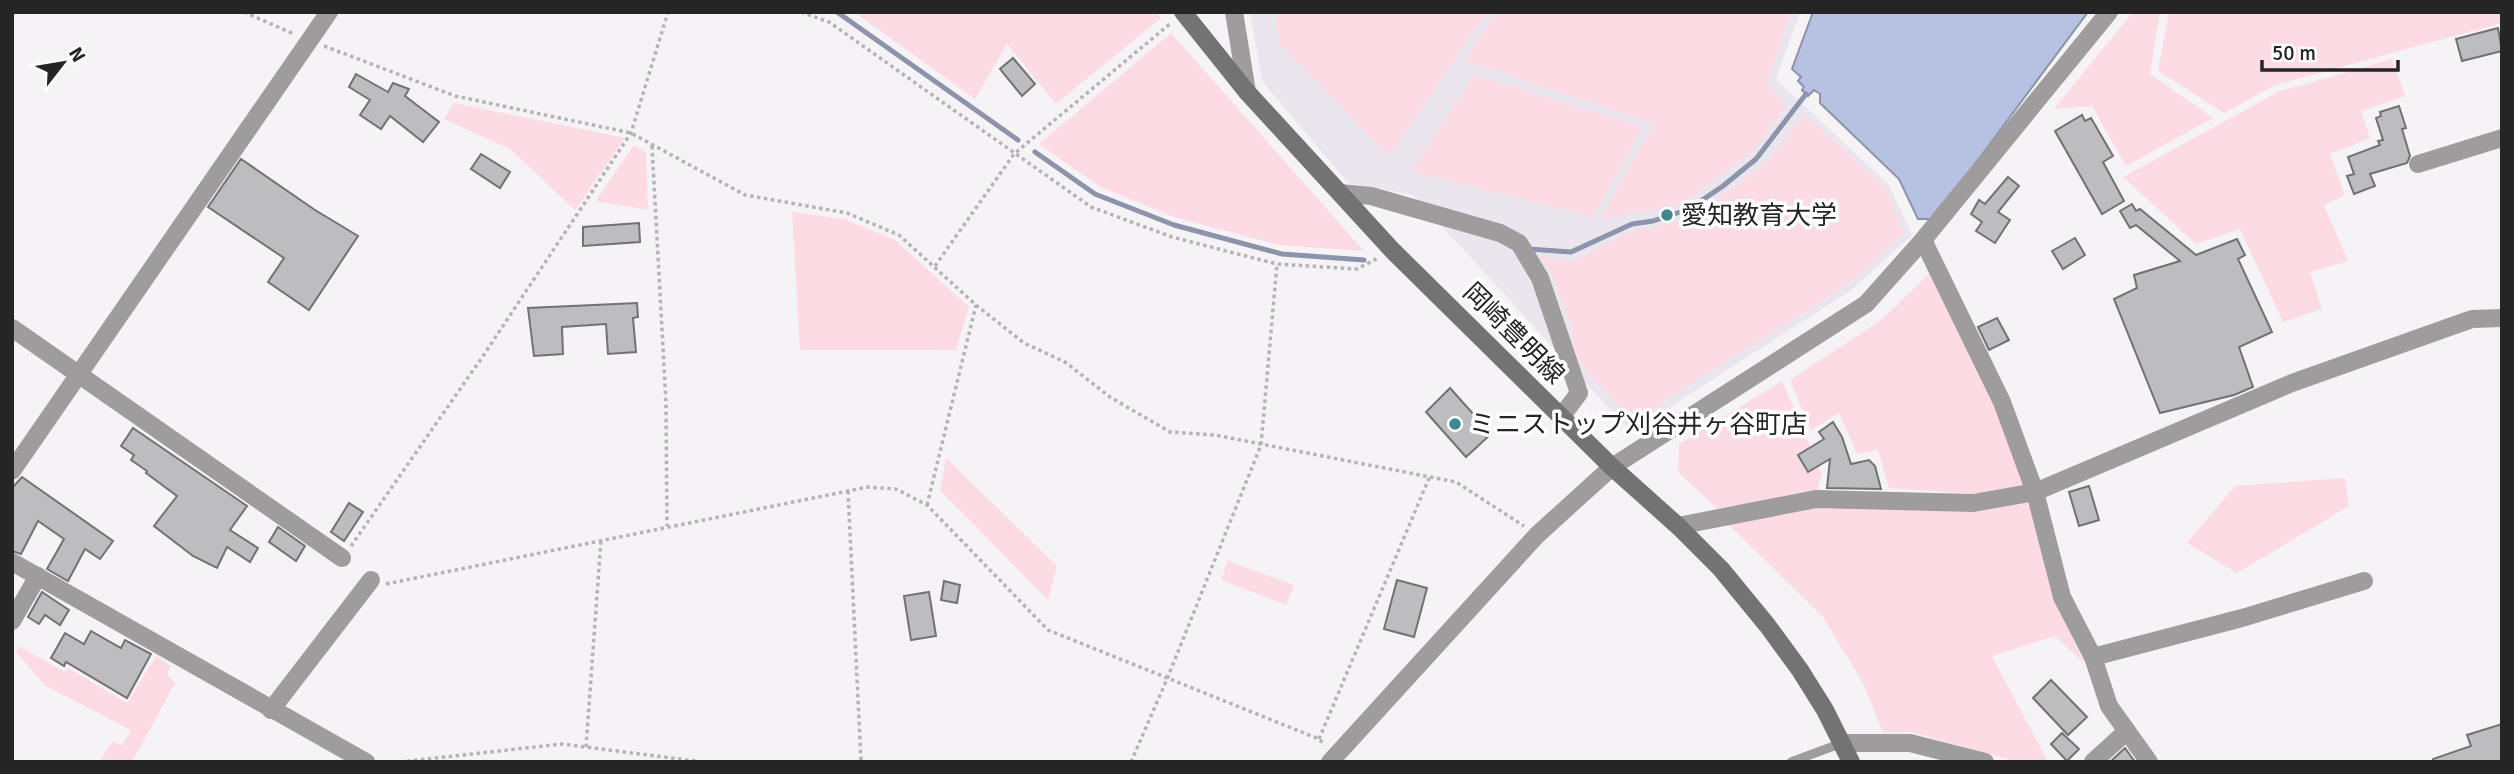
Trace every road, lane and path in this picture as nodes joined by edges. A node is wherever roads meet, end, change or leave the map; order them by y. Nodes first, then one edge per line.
1 (244, 12) edge
2 (329, 12) edge
3 (668, 12) edge
4 (801, 12) edge
5 (1234, 12) edge
6 (2109, 12) edge
7 (1183, 13) edge
8 (309, 40) junction
9 (1247, 92) junction
10 (631, 134) junction
11 (2502, 138) edge
12 (652, 146) junction
13 (1014, 154) junction
14 (2418, 164) dead end
15 (1341, 193) junction
16 (1923, 240) junction
17 (1394, 251) junction
18 (1277, 264) junction
19 (935, 266) junction
20 (976, 304) junction
21 (2502, 318) edge
22 (12, 328) edge
23 (79, 375) junction
24 (1562, 417) junction
25 (1261, 445) junction
26 (1612, 467) junction
27 (12, 471) edge
28 (1430, 476) junction
29 (848, 491) junction
30 (2035, 492) junction
31 (927, 505) junction
32 (667, 526) junction
33 (1678, 526) junction
34 (1538, 535) junction
35 (601, 540) junction
36 (342, 558) joint
37 (12, 562) edge
38 (38, 576) junction
39 (371, 580) joint
40 (2364, 581) dead end
41 (12, 621) edge
42 (2093, 657) junction
43 (1167, 678) junction
44 (271, 710) junction
45 (2127, 731) junction
46 (1319, 740) junction
47 (1842, 743) junction
48 (586, 747) junction
49 (1334, 759) edge
50 (366, 762) edge
51 (400, 762) edge
52 (704, 762) edge
53 (861, 762) edge
54 (1131, 762) edge
55 (1791, 762) edge
56 (1851, 762) edge
57 (1985, 762) edge
58 (2093, 762) edge
59 (2149, 762) edge

1 - 8 path
2 - 8 street
3 - 10 path
4 - 13 path
5 - 9 street
6 - 16 street
7 - 9 main road, 岡崎豊明線
7 - 13 path
8 - 10 path
8 - 23 street
9 - 15 main road, 岡崎豊明線
10 - 12 path
10 - 36 path
11 - 14 street
12 - 19 path
12 - 32 path
13 - 18 path
13 - 19 path
15 - 17 main road, 岡崎豊明線
15 - 24 street
16 - 26 street
16 - 30 street
17 - 18 path
17 - 24 main road, 岡崎豊明線
18 - 25 path
19 - 20 path
20 - 25 path
20 - 31 path
21 - 30 street
22 - 23 street
23 - 27 street
23 - 36 street
24 - 26 main road, 岡崎豊明線
25 - 28 path
25 - 43 path
26 - 33 main road, 岡崎豊明線
26 - 34 street
28 - 34 path
28 - 46 path
29 - 31 path
29 - 32 path
29 - 53 path
30 - 33 street
30 - 42 street
31 - 43 path
32 - 35 path
33 - 47 main road, 岡崎豊明線
34 - 49 street
35 - 39 path
35 - 48 path
37 - 38 street
38 - 41 street
38 - 44 street
39 - 44 street
40 - 42 street
42 - 45 street
43 - 46 path
43 - 54 path
44 - 50 street
45 - 58 street
45 - 59 street
46 - 49 path
47 - 55 lane
47 - 56 main road, 岡崎豊明線
47 - 57 street
48 - 51 path
48 - 52 path

